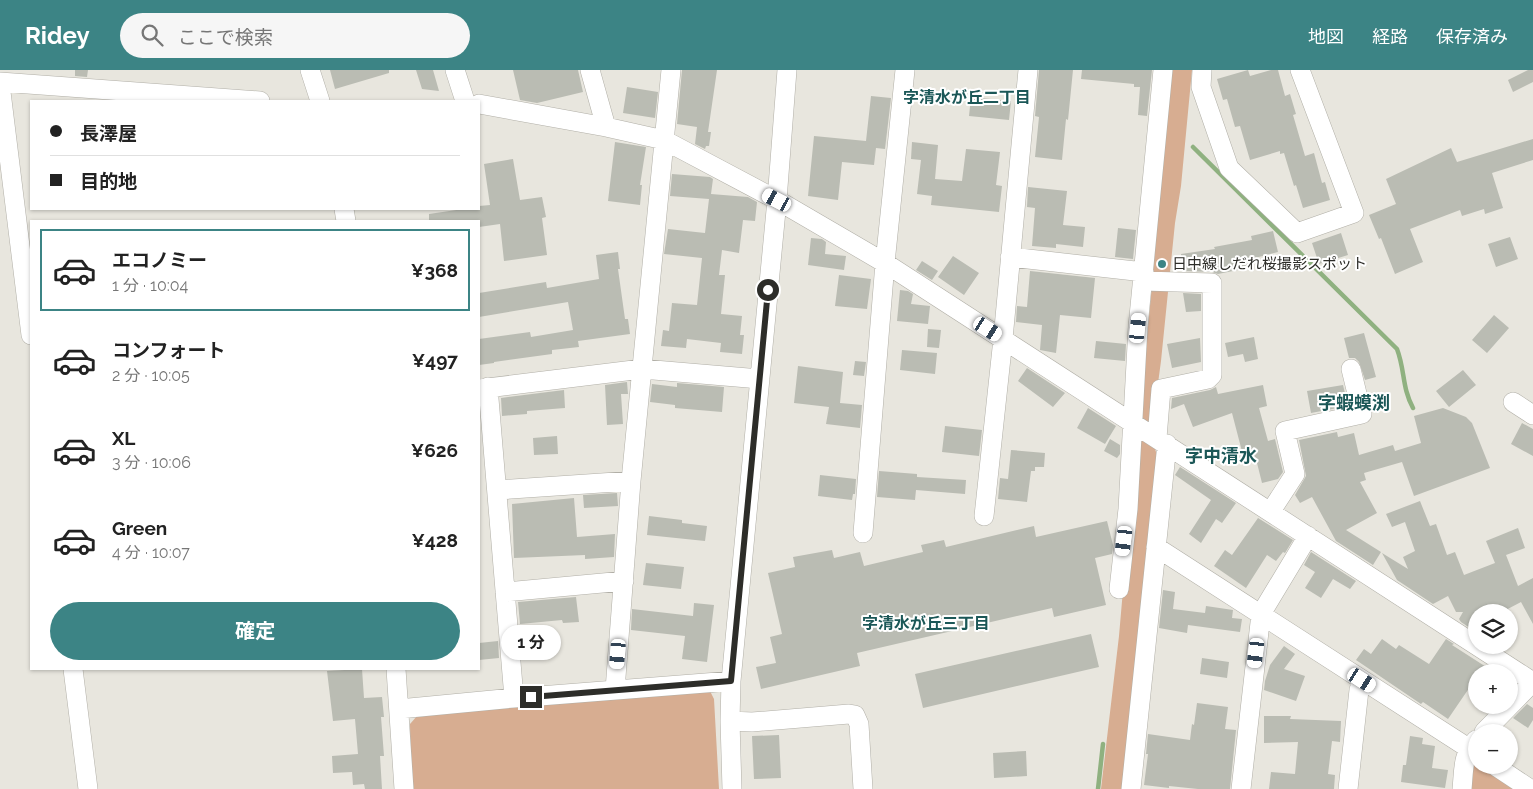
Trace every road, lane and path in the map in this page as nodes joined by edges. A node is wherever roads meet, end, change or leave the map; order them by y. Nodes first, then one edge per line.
1 (310, 70) edge
2 (455, 70) edge
3 (590, 70) edge
4 (671, 70) edge
5 (787, 70) edge
6 (905, 70) edge
7 (1028, 70) edge
8 (1163, 70) edge
9 (1202, 70) edge
10 (1300, 70) edge
11 (0, 83) edge
12 (246, 100) edge
13 (320, 100) edge
14 (464, 100) edge
15 (480, 104) edge
16 (606, 127) junction
17 (664, 140) junction
18 (777, 200) junction
19 (1010, 257) junction
20 (885, 263) junction
21 (1143, 277) junction
22 (30, 327) edge
23 (1003, 339) junction
24 (642, 369) junction
25 (1352, 369) dead end
26 (760, 380) junction
27 (484, 388) edge
28 (1513, 402) dead end
29 (1533, 415) edge
30 (1133, 423) junction
31 (1162, 441) junction
32 (632, 481) junction
33 (497, 490) junction
34 (1271, 511) junction
35 (984, 516) dead end
36 (863, 533) dead end
37 (1308, 536) junction
38 (1156, 547) junction
39 (624, 581) junction
40 (1119, 589) dead end
41 (505, 592) junction
42 (1261, 614) junction
43 (73, 670) edge
44 (396, 670) edge
45 (1362, 680) junction
46 (731, 681) junction
47 (1533, 682) edge
48 (615, 690) junction
49 (514, 698) junction
50 (399, 710) junction
51 (730, 721) junction
52 (1492, 724) edge
53 (1468, 743) edge
54 (1468, 754) edge
55 (1508, 774) edge
56 (88, 789) edge
57 (404, 789) edge
58 (732, 789) edge
59 (863, 789) edge
60 (1132, 789) edge
61 (1241, 789) edge
62 (1348, 789) edge
63 (1462, 789) edge
64 (1530, 789) edge

1 - 13 street
2 - 14 street
3 - 16 street
4 - 17 street
5 - 18 street
6 - 20 street
7 - 19 street
8 - 21 street
9 - 10 street
11 - 12 street
11 - 22 street
15 - 16 street
16 - 17 street
17 - 18 street
17 - 24 street
18 - 20 street
18 - 26 street
19 - 21 street
19 - 23 street
20 - 23 street
20 - 36 street
21 - 30 street
21 - 31 street
23 - 30 street
23 - 35 street
24 - 26 street
24 - 27 street
24 - 32 street
25 - 34 street
26 - 46 street
27 - 33 street
28 - 29 street
30 - 31 street
30 - 40 street
31 - 34 street
31 - 38 street
32 - 33 street
32 - 39 street
33 - 41 street
34 - 37 street
37 - 42 street
37 - 47 street
38 - 42 street
38 - 60 street
39 - 41 street
39 - 48 street
41 - 49 street
42 - 45 street
42 - 61 street
43 - 56 street
44 - 50 street
45 - 53 street
45 - 62 street
46 - 48 street
46 - 51 street
47 - 52 street
48 - 49 street
49 - 50 street
50 - 57 street
51 - 58 street
51 - 59 street
54 - 63 street
55 - 64 street

